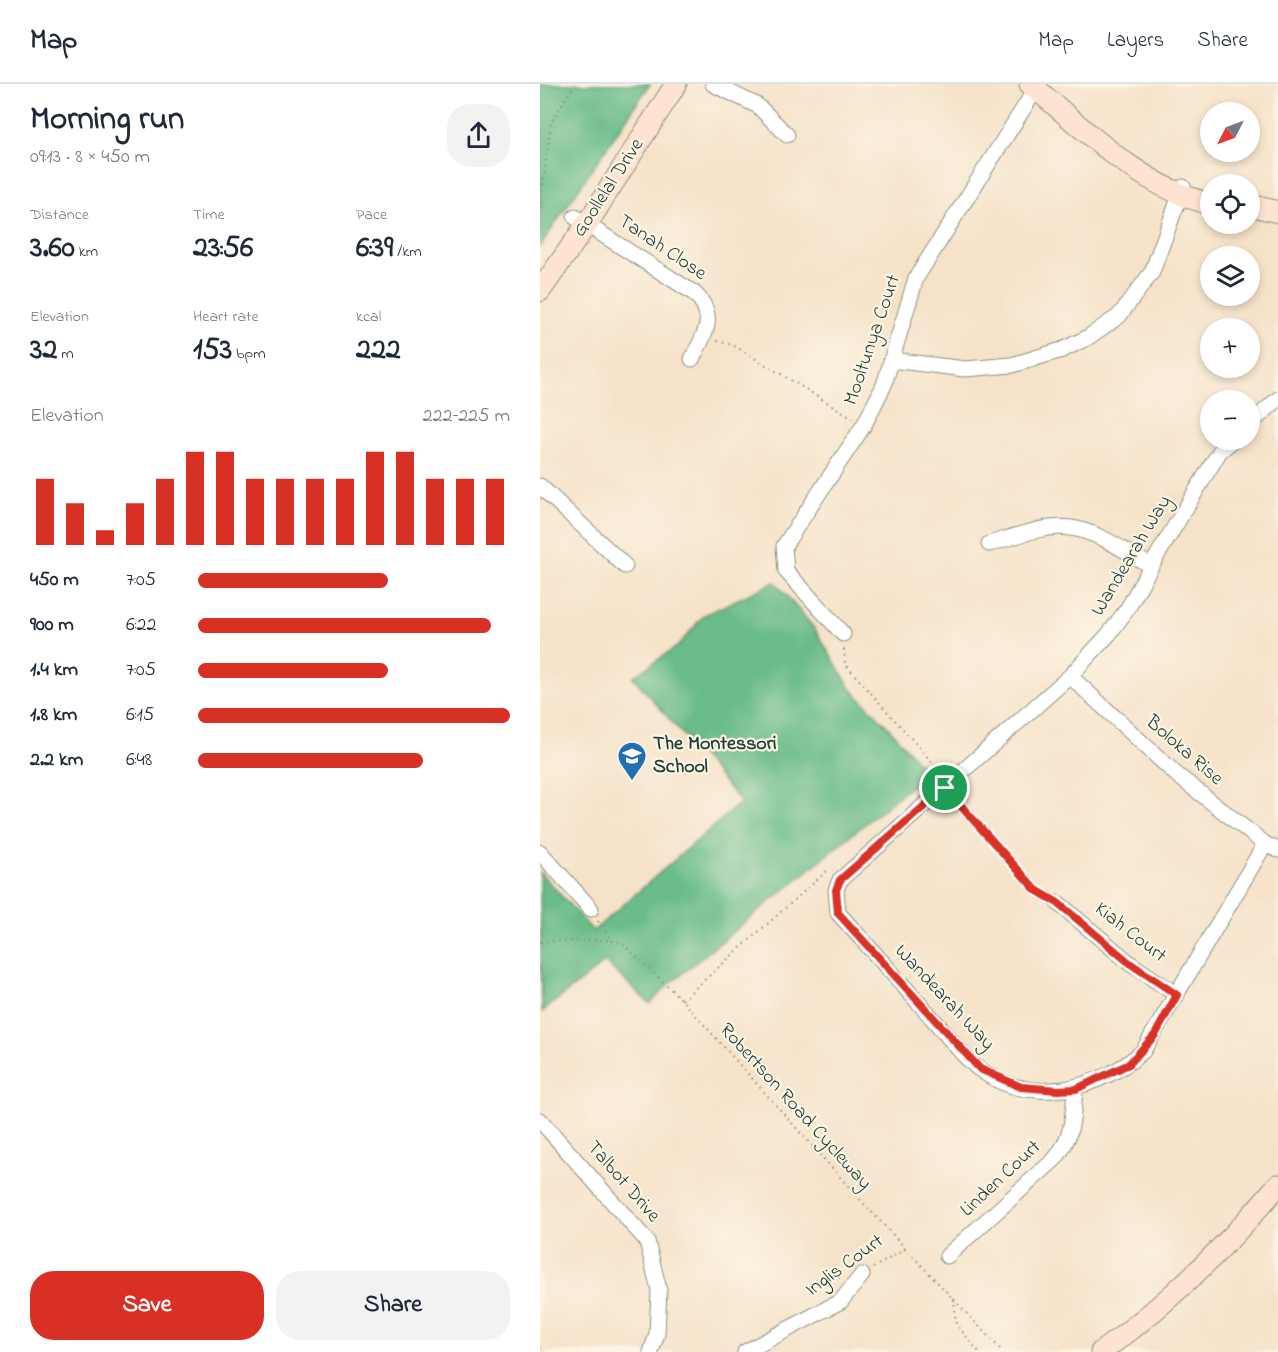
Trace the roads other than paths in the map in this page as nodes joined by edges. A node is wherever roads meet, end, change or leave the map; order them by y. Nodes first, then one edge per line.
1 (662, 84) edge
2 (676, 84) edge
3 (713, 84) edge
4 (1037, 85) edge
5 (787, 135) dead end
6 (1181, 192) junction
7 (1200, 194) edge
8 (1200, 200) edge
9 (1260, 208) edge
10 (1278, 212) edge
11 (1260, 216) edge
12 (581, 220) junction
13 (1278, 221) edge
14 (540, 270) edge
15 (540, 291) edge
16 (692, 358) dead end
17 (891, 360) junction
18 (1278, 399) edge
19 (1260, 415) edge
20 (1221, 450) edge
21 (540, 486) edge
22 (989, 544) dead end
23 (625, 566) dead end
24 (1151, 566) junction
25 (843, 634) road end
26 (1070, 676) junction
27 (1272, 847) edge
28 (540, 852) edge
29 (1058, 903) road end
30 (591, 909) road end
31 (1177, 995) junction
32 (1076, 1089) junction
33 (540, 1120) edge
34 (1278, 1185) edge
35 (1278, 1204) edge
36 (947, 1256) dead end
37 (862, 1275) road end
38 (651, 1352) edge
39 (745, 1352) edge
40 (1101, 1352) edge
41 (1123, 1352) edge

1 - 12 street, Goollelal Drive
2 - 12 street, Goollelal Drive
3 - 5 street
4 - 6 street
4 - 17 street, Mooltunya Court
6 - 7 street
6 - 8 street
6 - 17 street
9 - 10 street
11 - 13 street
12 - 14 street, Goollelal Drive
12 - 15 street, Goollelal Drive
12 - 16 street, Tanah Close
17 - 25 street, Mooltunya Court
18 - 19 street
20 - 24 street, Wandearah Way
21 - 23 street
22 - 24 street
24 - 26 street, Wandearah Way
26 - 27 street, Boloka Rise
26 - 32 street, Wandearah Way
27 - 31 street, Wandearah Way
28 - 30 street
29 - 31 street, Kiah Court
31 - 32 street, Wandearah Way
32 - 36 street, Linden Court
33 - 38 street, Talbot Drive
34 - 40 street
35 - 41 street
37 - 39 street, Inglis Court

